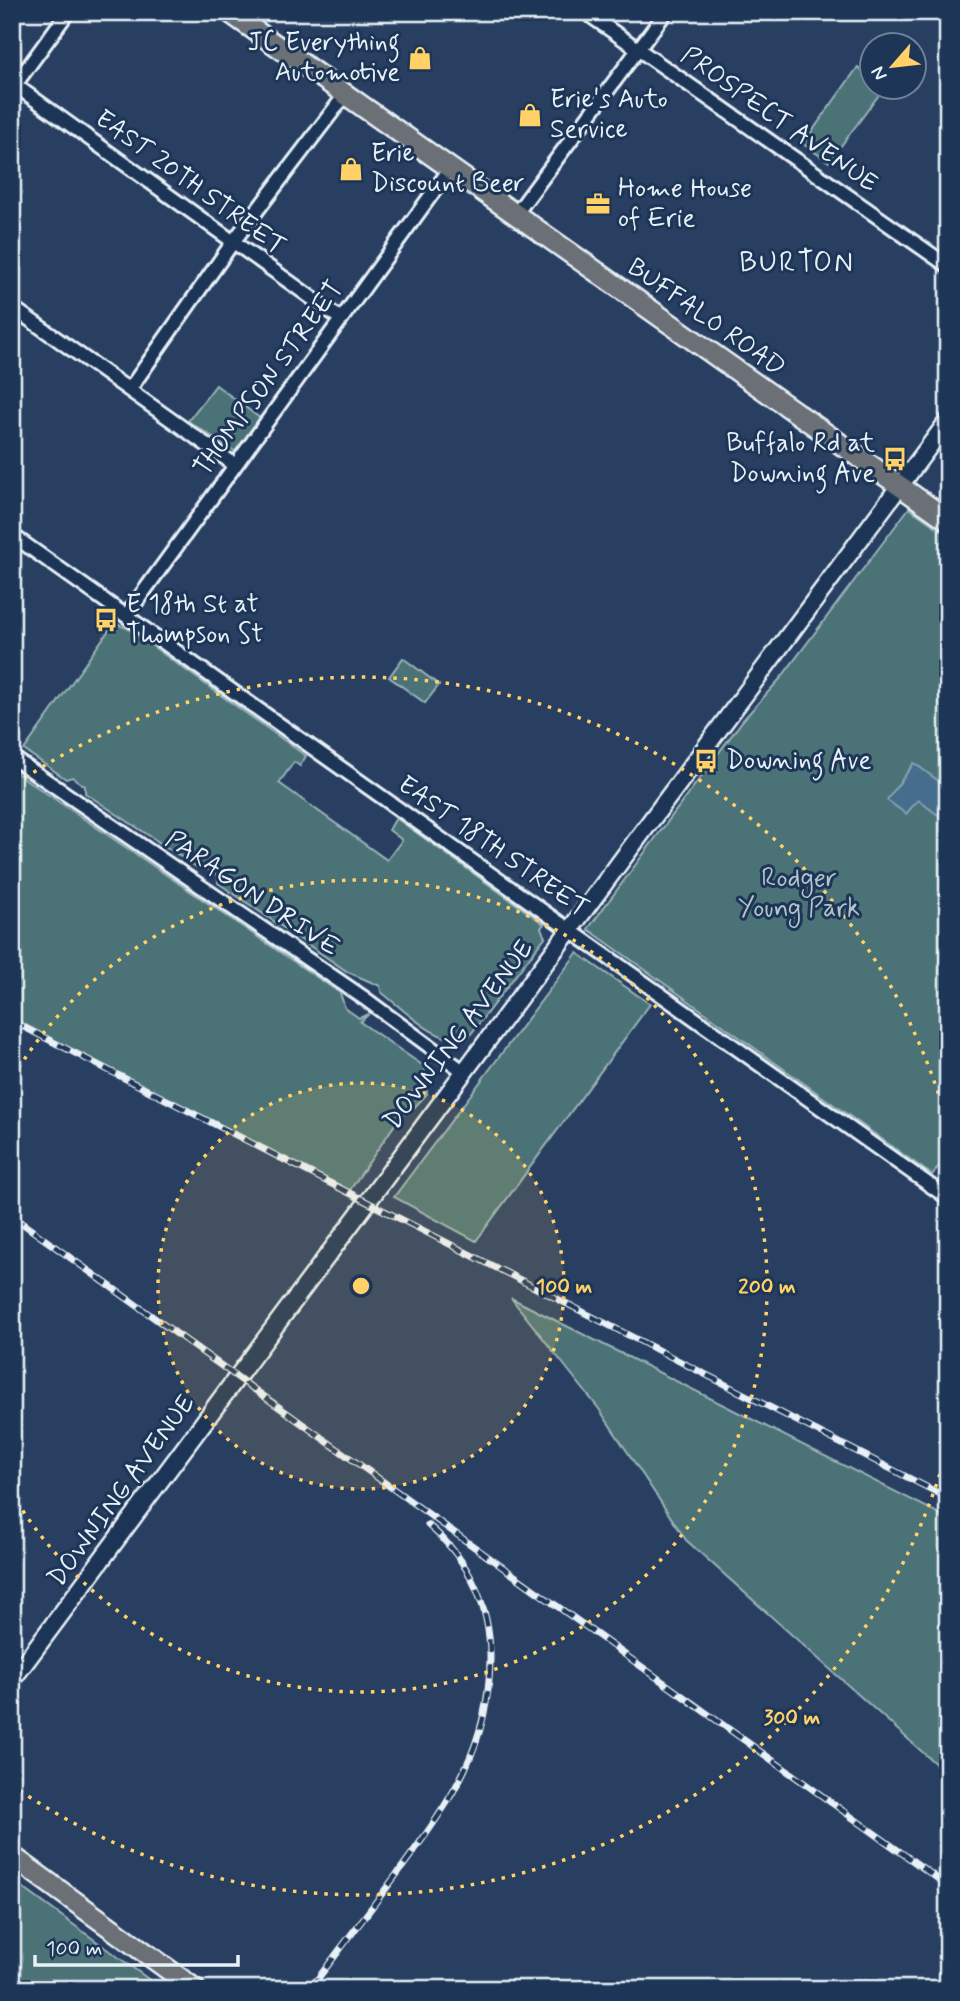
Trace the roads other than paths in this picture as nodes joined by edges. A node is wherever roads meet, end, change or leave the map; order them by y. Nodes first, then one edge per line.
1 (68, 12) edge
2 (229, 12) edge
3 (585, 12) edge
4 (666, 12) edge
5 (639, 50) junction
6 (13, 86) edge
7 (345, 94) junction
8 (450, 169) junction
9 (515, 215) junction
10 (233, 242) junction
11 (948, 266) edge
12 (12, 307) edge
13 (341, 319) junction
14 (129, 390) junction
15 (948, 421) edge
16 (235, 465) junction
17 (900, 486) junction
18 (948, 520) edge
19 (12, 535) edge
20 (126, 616) junction
21 (12, 757) edge
22 (569, 929) junction
23 (463, 1071) junction
24 (948, 1198) edge
25 (12, 1680) edge
26 (12, 1856) edge
27 (195, 1989) edge

1 - 6 street
2 - 7 main road, BUFFALO ROAD
3 - 5 street, PROSPECT AVENUE
4 - 5 street
5 - 9 street
5 - 11 street, PROSPECT AVENUE
6 - 10 street, EAST 20TH STREET
7 - 8 main road, BUFFALO ROAD
7 - 10 street
8 - 9 main road, BUFFALO ROAD
8 - 13 street, THOMPSON STREET
9 - 17 main road, BUFFALO ROAD
10 - 13 street, EAST 20TH STREET
10 - 14 street
12 - 14 street
13 - 16 street, THOMPSON STREET
14 - 16 street
15 - 17 street, DOWNING AVENUE
16 - 20 street, THOMPSON STREET
17 - 18 main road, BUFFALO ROAD
17 - 22 street, DOWNING AVENUE
19 - 20 street, EAST 18TH STREET
20 - 22 street, EAST 18TH STREET
21 - 23 street, PARAGON DRIVE
22 - 23 street, DOWNING AVENUE
22 - 24 street, EAST 18TH STREET
23 - 25 street, DOWNING AVENUE
26 - 27 main road

